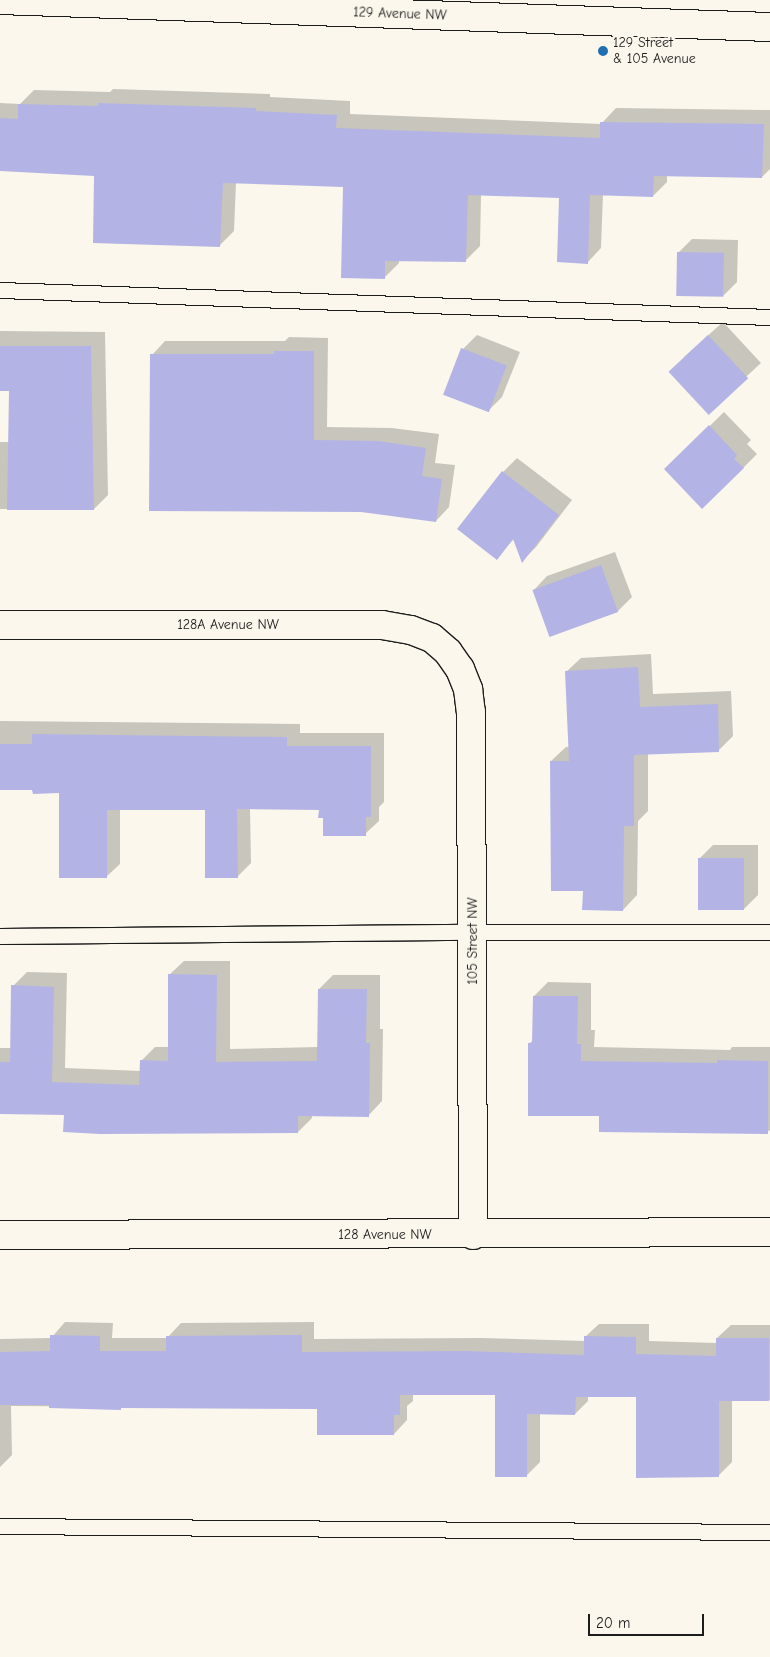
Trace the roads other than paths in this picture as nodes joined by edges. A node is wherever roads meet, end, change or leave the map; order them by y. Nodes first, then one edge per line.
1 (0, 0) edge
2 (473, 8) edge
3 (770, 27) edge
4 (0, 290) edge
5 (770, 317) edge
6 (0, 625) edge
7 (448, 652) joint
8 (473, 932) junction
9 (770, 932) edge
10 (0, 936) edge
11 (770, 1232) edge
12 (0, 1235) edge
13 (473, 1235) junction
14 (0, 1526) edge
15 (770, 1532) edge

1 - 2 street, 129 Avenue NW
2 - 3 street, 129 Avenue NW
4 - 5 lane
6 - 7 street, 128A Avenue NW
7 - 8 street, 105 Street NW
8 - 9 lane
8 - 10 lane
8 - 13 street, 105 Street NW
11 - 13 street, 128 Avenue NW
12 - 13 street, 128 Avenue NW
14 - 15 lane

